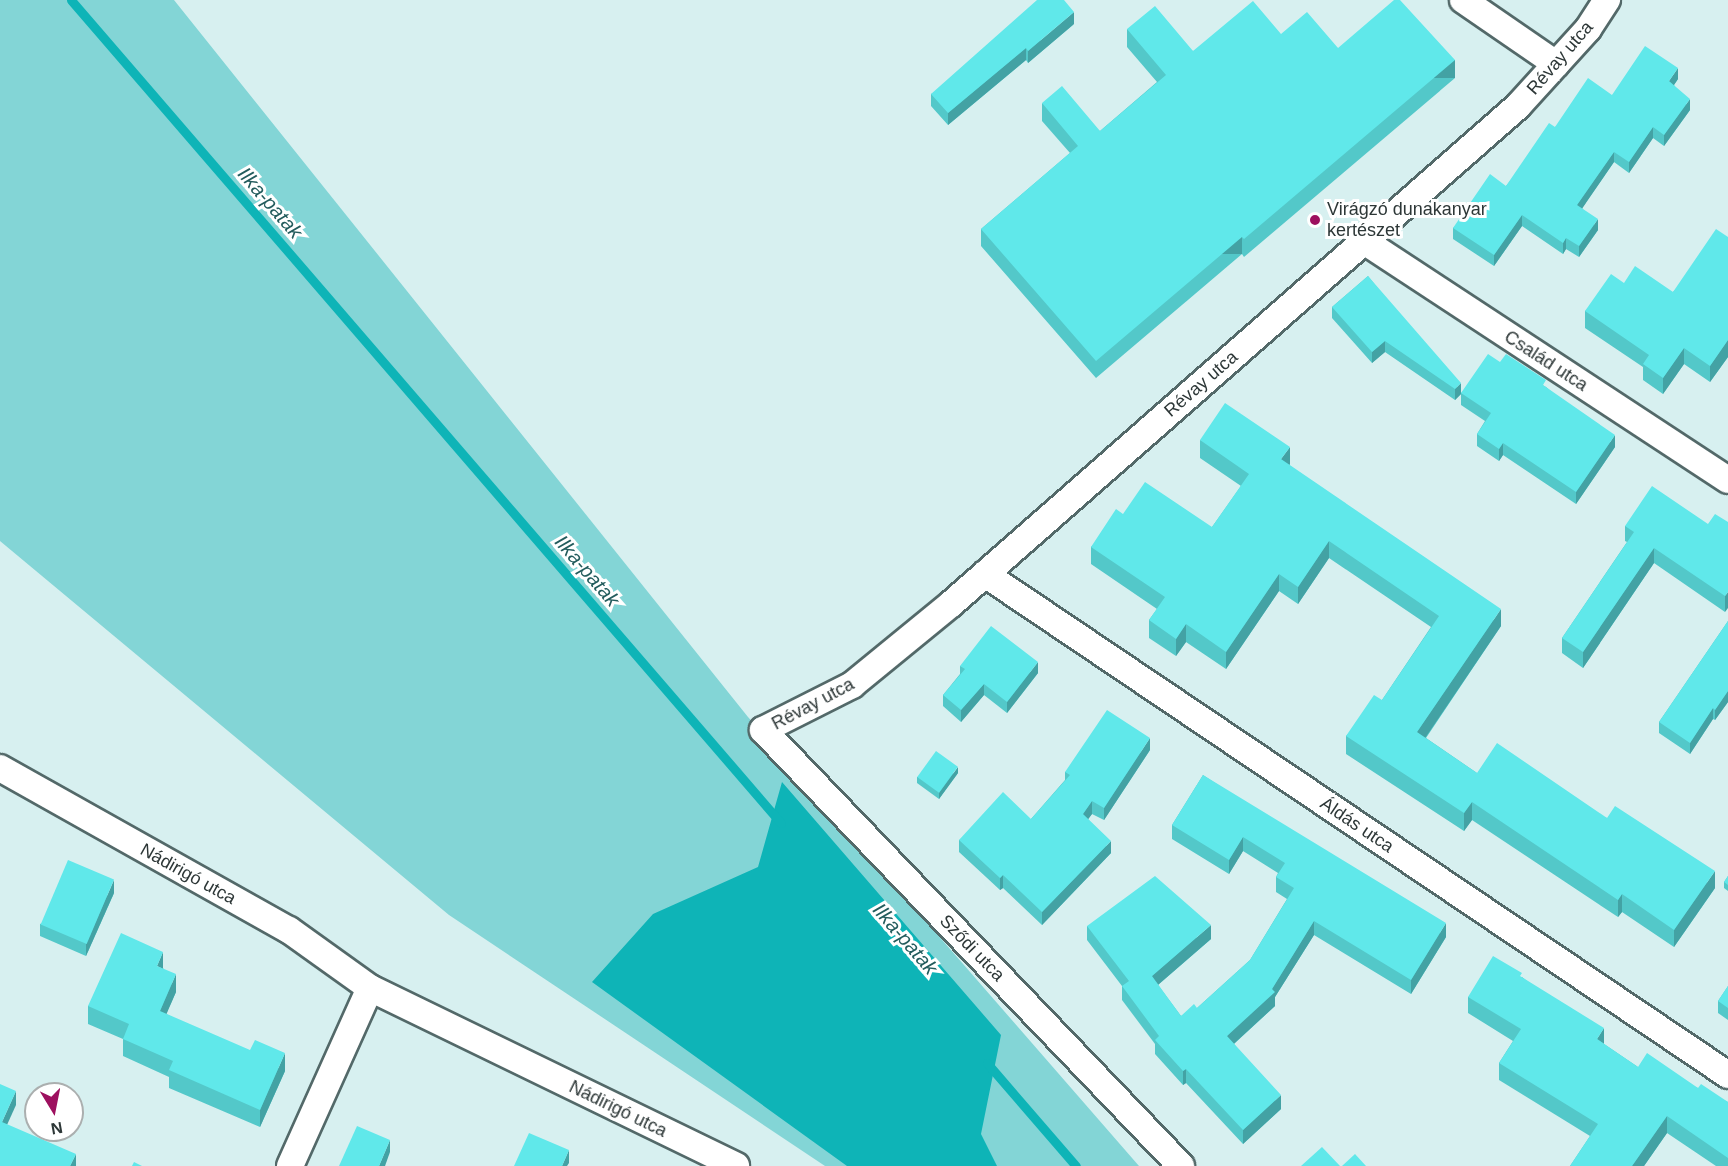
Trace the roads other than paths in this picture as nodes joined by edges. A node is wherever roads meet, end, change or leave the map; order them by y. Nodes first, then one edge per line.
1 (1463, 0) edge
2 (1607, 0) edge
3 (1556, 64) junction
4 (1364, 241) junction
5 (1728, 480) edge
6 (985, 574) junction
7 (763, 730) joint
8 (0, 768) edge
9 (370, 988) junction
10 (1728, 1076) edge
11 (290, 1166) edge
12 (736, 1166) edge
13 (1181, 1166) edge

1 - 3 street
2 - 3 street, Révay utca
3 - 4 street, Révay utca
4 - 5 street, Család utca
4 - 6 street, Révay utca
6 - 7 street, Révay utca
6 - 10 street, Áldás utca
7 - 13 street, Sződi utca
8 - 9 street, Nádirigó utca
9 - 11 street
9 - 12 street, Nádirigó utca

